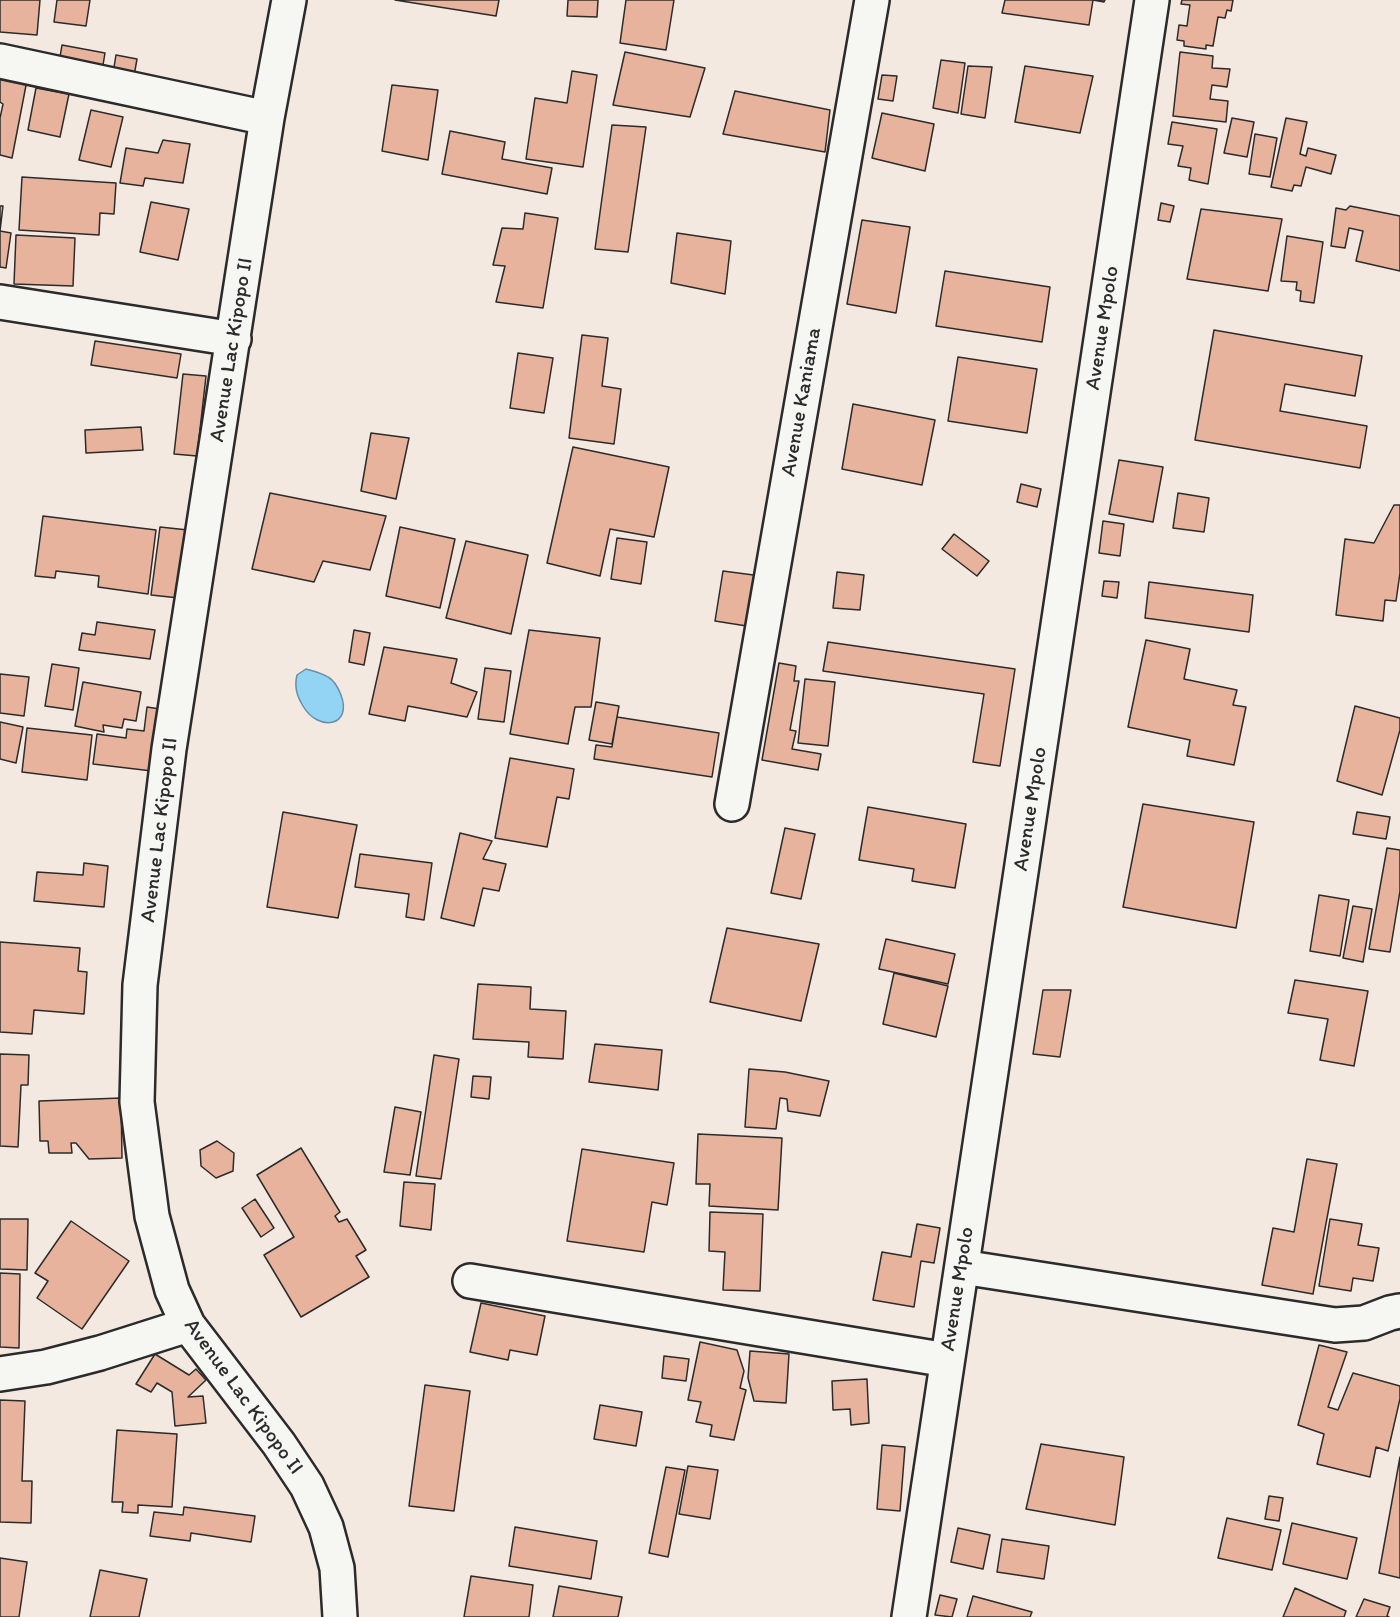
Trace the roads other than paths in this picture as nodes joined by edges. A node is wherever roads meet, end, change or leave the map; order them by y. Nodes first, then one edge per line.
1 (289, 0) edge
2 (872, 0) edge
3 (1152, 0) edge
4 (0, 61) edge
5 (267, 118) junction
6 (0, 302) edge
7 (234, 339) junction
8 (732, 804) dead end
9 (962, 1267) junction
10 (470, 1281) dead end
11 (1400, 1311) edge
12 (188, 1325) junction
13 (947, 1359) junction
14 (0, 1374) edge
15 (340, 1617) edge
16 (909, 1617) edge

1 - 5 street, Avenue Lac Kipopo II
2 - 8 street, Avenue Kaniama
3 - 9 street, Avenue Mpolo
4 - 5 street
5 - 7 street, Avenue Lac Kipopo II
6 - 7 street
7 - 12 street, Avenue Lac Kipopo II
9 - 11 street
9 - 13 street, Avenue Mpolo
10 - 13 street
12 - 14 street
12 - 15 street, Avenue Lac Kipopo II
13 - 16 street, Avenue Mpolo

